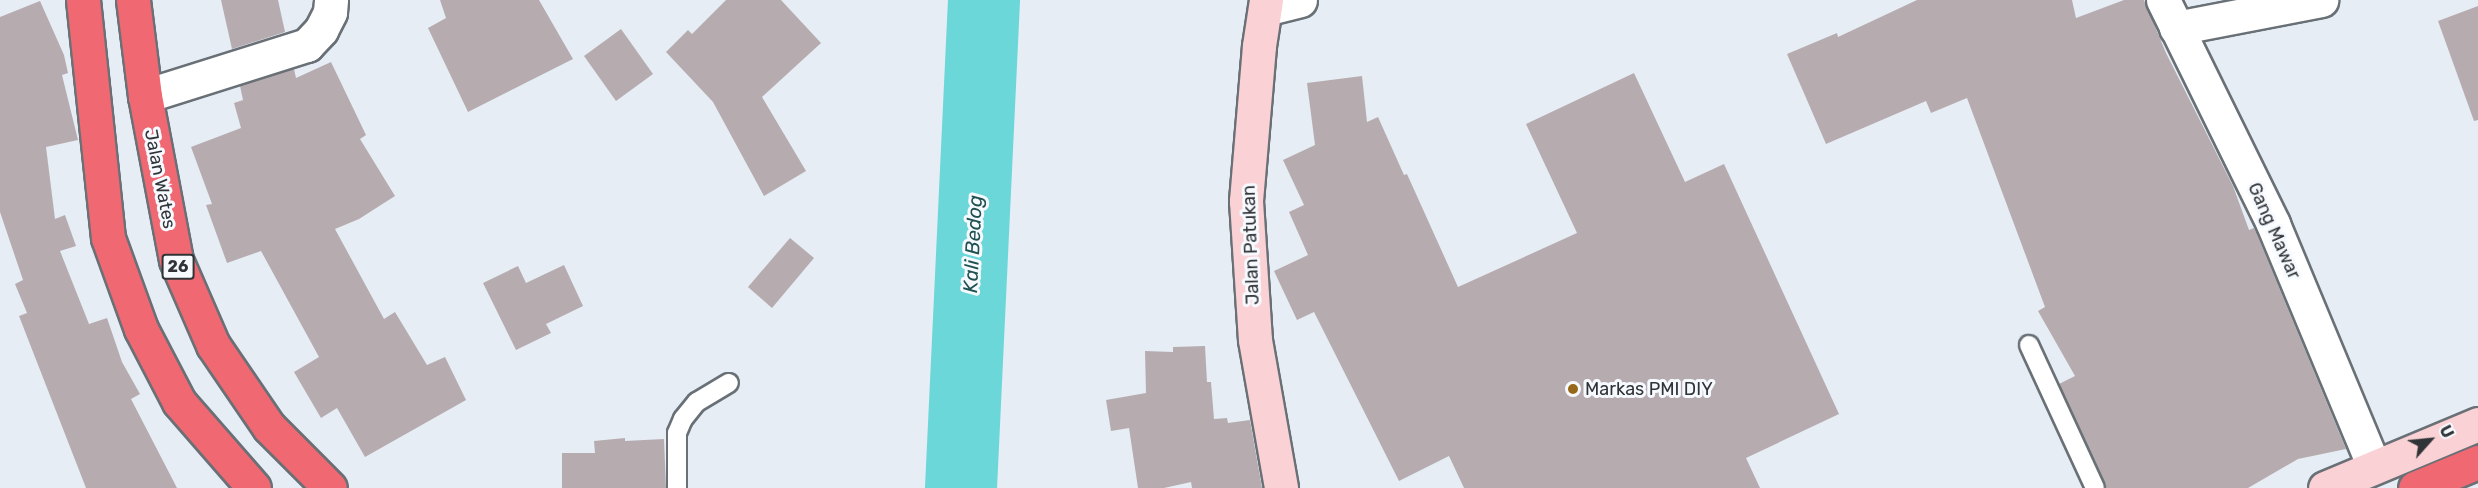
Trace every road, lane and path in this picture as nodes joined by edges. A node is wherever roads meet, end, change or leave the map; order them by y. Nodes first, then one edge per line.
1 (83, 0) edge
2 (133, 0) edge
3 (330, 0) edge
4 (1300, 0) edge
5 (2321, 0) edge
6 (1265, 4) edge
7 (2170, 14) edge
8 (145, 96) junction
9 (2029, 345) dead end
10 (729, 383) dead end
11 (2478, 424) edge
12 (2478, 462) edge
13 (2374, 467) junction
14 (229, 473) edge
15 (254, 488) edge
16 (330, 488) edge
17 (677, 488) edge
18 (1281, 488) edge
19 (2095, 488) edge
20 (2325, 488) edge
21 (2415, 488) edge

1 - 14 highway
2 - 8 highway, Jalan Wates / 26
3 - 8 street
4 - 6 street
5 - 7 street
6 - 18 main road, Jalan Patukan
7 - 13 street, Gang Mawar
8 - 16 highway, Jalan Wates / 26
9 - 19 lane
10 - 17 lane
11 - 13 main road
12 - 21 highway
13 - 20 main road
14 - 15 highway

